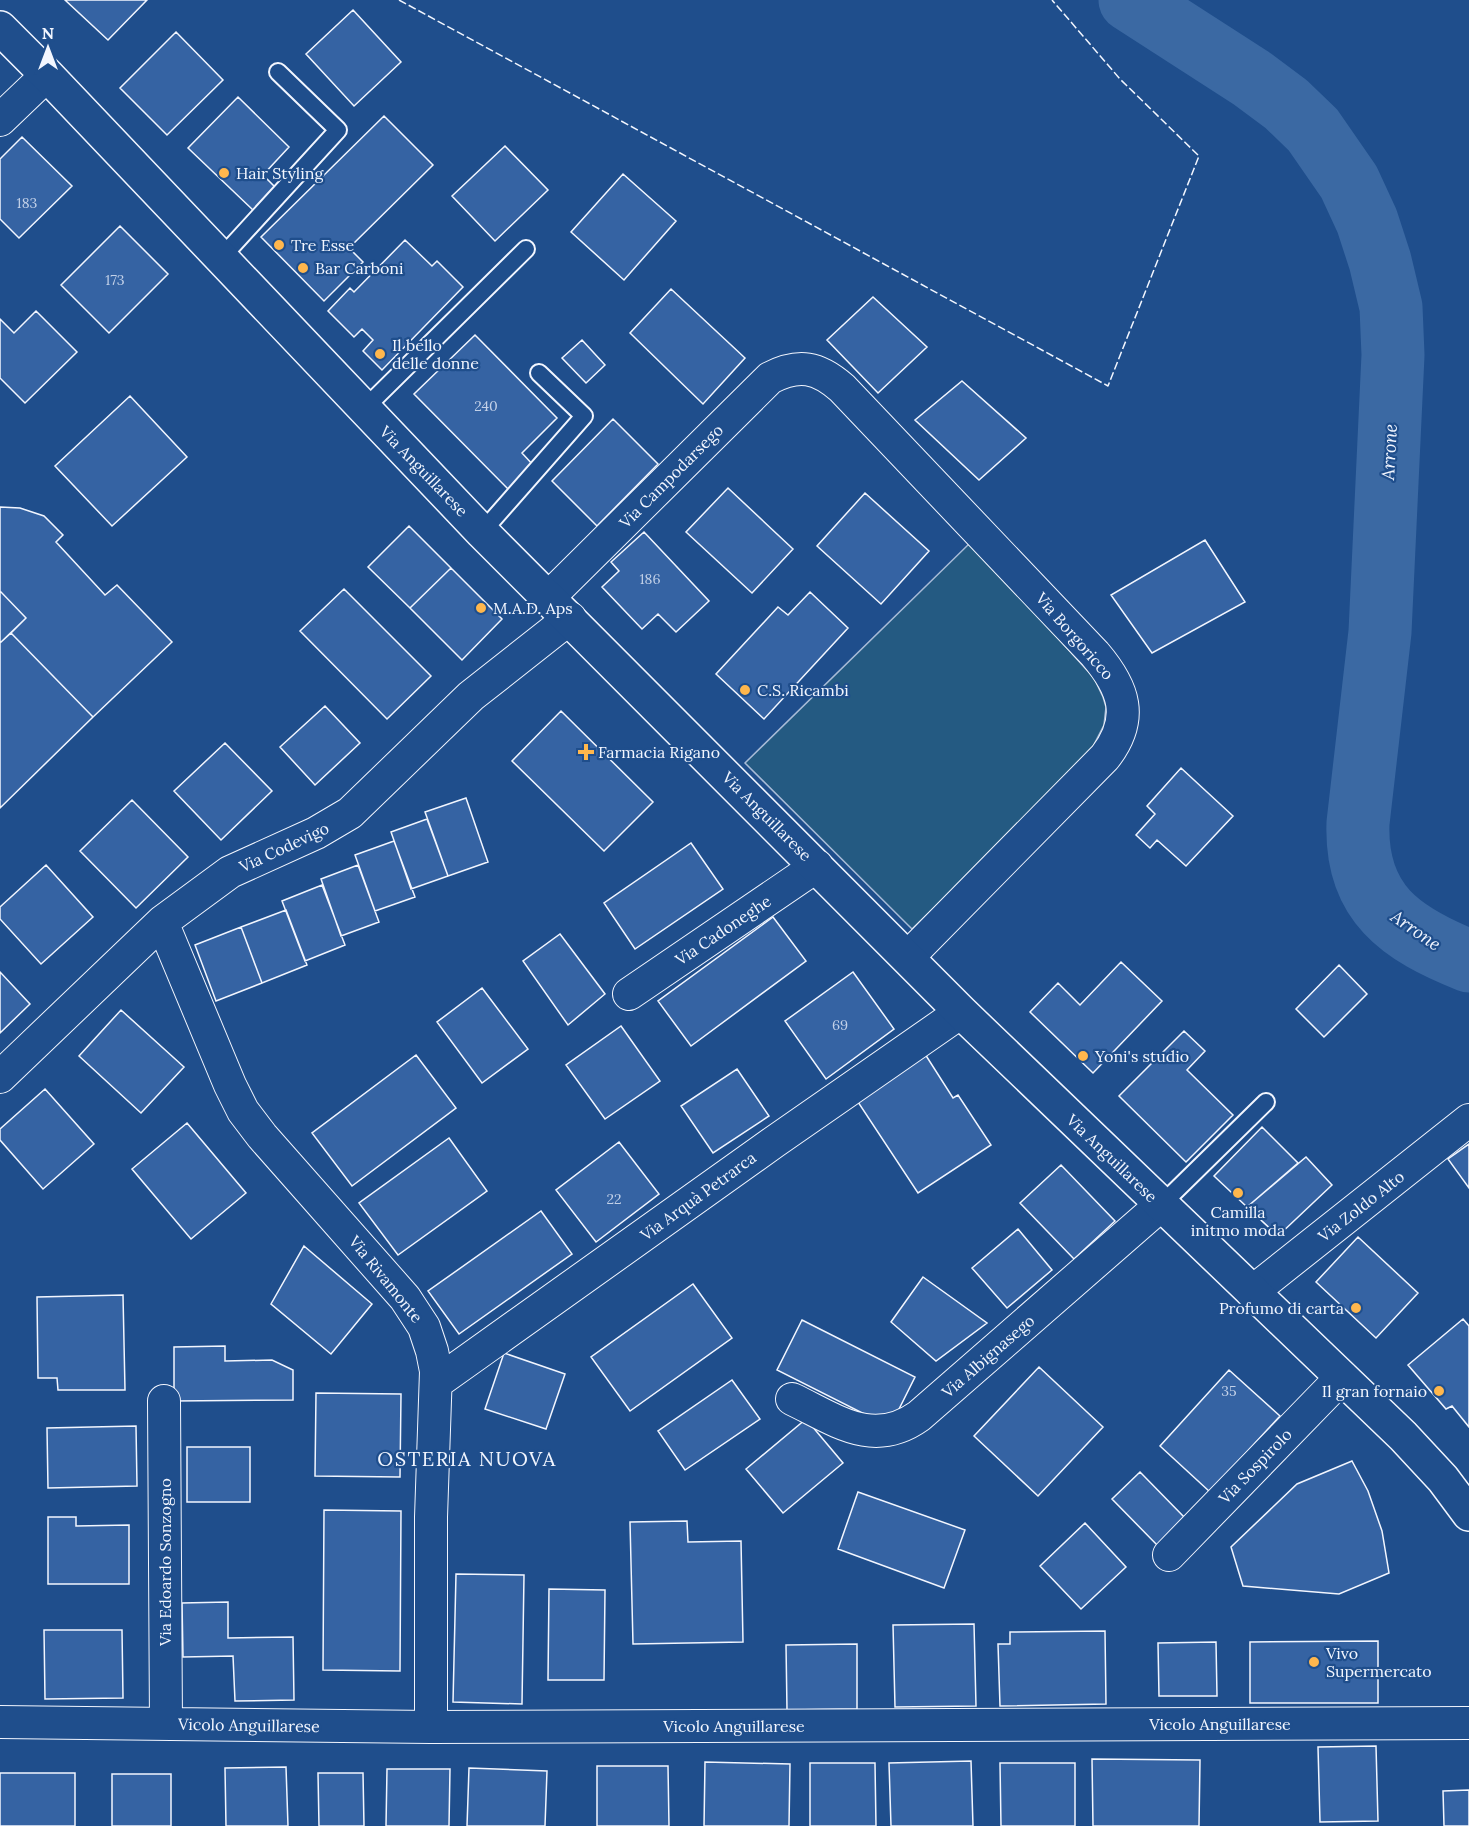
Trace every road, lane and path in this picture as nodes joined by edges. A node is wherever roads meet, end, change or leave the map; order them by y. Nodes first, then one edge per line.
1 (0, 28) edge
2 (278, 72) dead end
3 (47, 75) junction
4 (0, 120) edge
5 (526, 249) dead end
6 (221, 258) junction
7 (802, 369) joint
8 (538, 373) dead end
9 (364, 409) junction
10 (482, 532) junction
11 (559, 608) junction
12 (818, 866) junction
13 (162, 922) junction
14 (908, 957) junction
15 (629, 994) dead end
16 (961, 1012) junction
17 (0, 1077) edge
18 (1266, 1102) dead end
19 (1469, 1120) edge
20 (1161, 1205) junction
21 (1252, 1292) junction
22 (1342, 1377) junction
23 (436, 1383) junction
24 (792, 1399) dead end
25 (164, 1401) dead end
26 (1469, 1514) edge
27 (1169, 1555) dead end
28 (0, 1722) edge
29 (1469, 1723) edge
30 (166, 1724) junction
31 (431, 1727) junction

1 - 3 main road, Via Anguillarese
2 - 6 lane
3 - 4 street
3 - 6 main road, Via Anguillarese
5 - 9 lane
6 - 9 main road, Via Anguillarese
7 - 11 street, Via Campodarsego
7 - 14 street, Via Borgoricco
8 - 10 lane
9 - 10 main road, Via Anguillarese
10 - 11 main road, Via Anguillarese
11 - 12 main road, Via Anguillarese
11 - 13 street, Via Codevigo
12 - 14 main road, Via Anguillarese
12 - 15 street, Via Cadoneghe
13 - 17 street, Via Codevigo
13 - 23 street, Via Rivamonte
14 - 16 main road, Via Anguillarese
16 - 20 main road, Via Anguillarese
16 - 23 street, Via Arquà Petrarca
18 - 20 lane
19 - 21 street, Via Zoldo Alto
20 - 21 main road, Via Anguillarese
20 - 24 street, Via Albignasego
21 - 22 main road, Via Anguillarese
22 - 26 main road, Via Anguillarese
22 - 27 street, Via Sospirolo
23 - 31 street, Via Rivamonte
25 - 30 street, Via Edoardo Sonzogno
28 - 30 street, Vicolo Anguillarese
29 - 31 street, Vicolo Anguillarese
30 - 31 street, Vicolo Anguillarese

